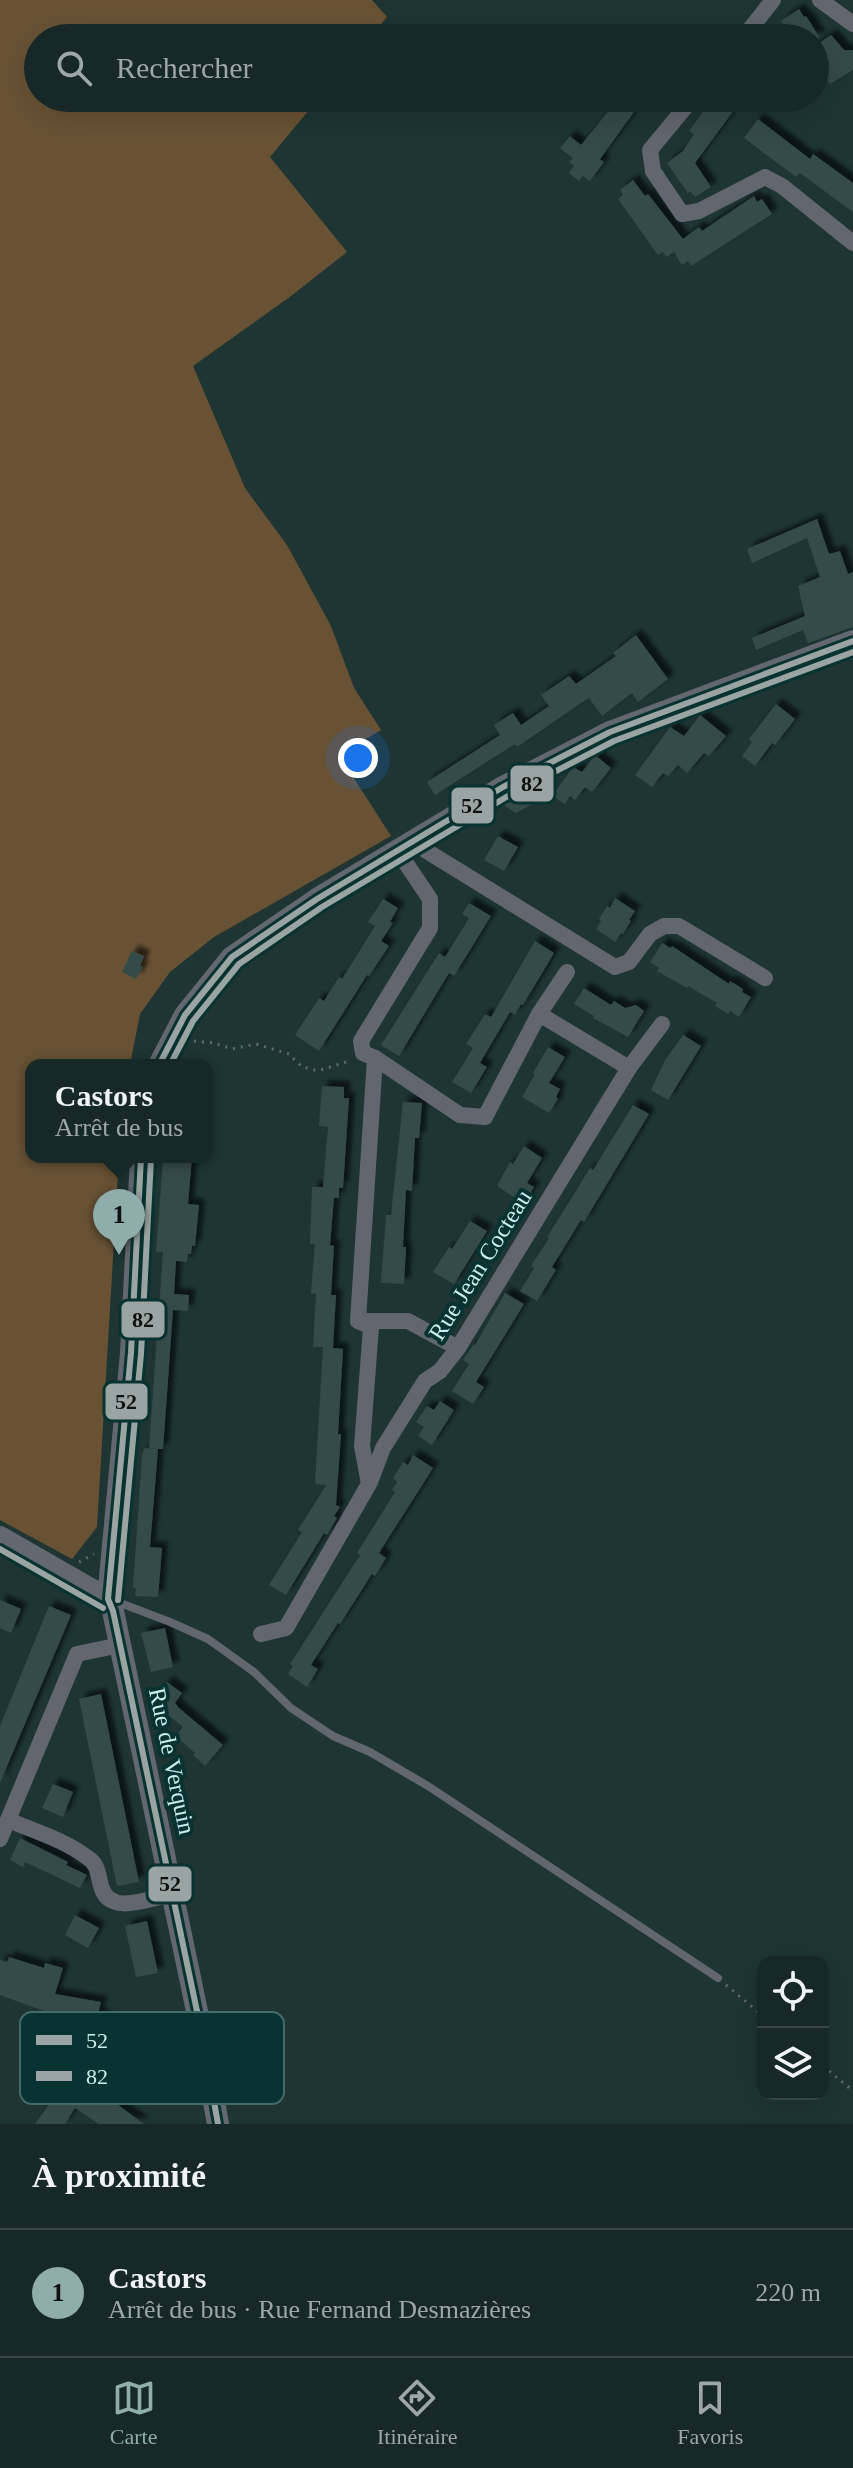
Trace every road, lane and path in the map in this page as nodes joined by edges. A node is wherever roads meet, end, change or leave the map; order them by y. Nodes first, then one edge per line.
1 (773, 0) edge
2 (820, 0) edge
3 (754, 24) edge
4 (853, 24) edge
5 (681, 112) edge
6 (853, 243) edge
7 (853, 641) edge
8 (405, 846) junction
9 (567, 972) dead end
10 (765, 978) dead end
11 (539, 1014) junction
12 (662, 1024) dead end
13 (173, 1038) junction
14 (361, 1041) junction
15 (375, 1058) junction
16 (162, 1059) edge
17 (629, 1068) junction
18 (141, 1163) edge
19 (358, 1321) junction
20 (458, 1348) junction
21 (369, 1484) junction
22 (0, 1537) edge
23 (108, 1599) junction
24 (261, 1634) dead end
25 (120, 1645) junction
26 (8, 1820) junction
27 (0, 1839) edge
28 (172, 1894) junction
29 (718, 1978) joint
30 (757, 2011) edge
31 (197, 2012) edge
32 (829, 2071) edge
33 (853, 2091) edge
34 (214, 2104) edge
35 (218, 2124) edge

1 - 3 street
2 - 4 street
5 - 6 street
7 - 8 street
8 - 10 street
8 - 13 street
8 - 14 street
9 - 11 street
11 - 15 street
11 - 17 street
12 - 17 street, Rue Jean Cocteau
13 - 14 path
13 - 16 street
14 - 15 street
15 - 19 street
17 - 20 street, Rue Jean Cocteau
18 - 23 street
19 - 20 street
19 - 21 street
20 - 21 street, Rue Jean Cocteau
21 - 24 street, Rue Jean Cocteau
22 - 23 street
23 - 25 street, Rue de Verquin
23 - 29 lane
25 - 26 street
25 - 28 street, Rue de Verquin
26 - 27 street
26 - 28 street
28 - 31 street, Rue de Verquin
29 - 30 path
32 - 33 path
34 - 35 street, Rue de Verquin

